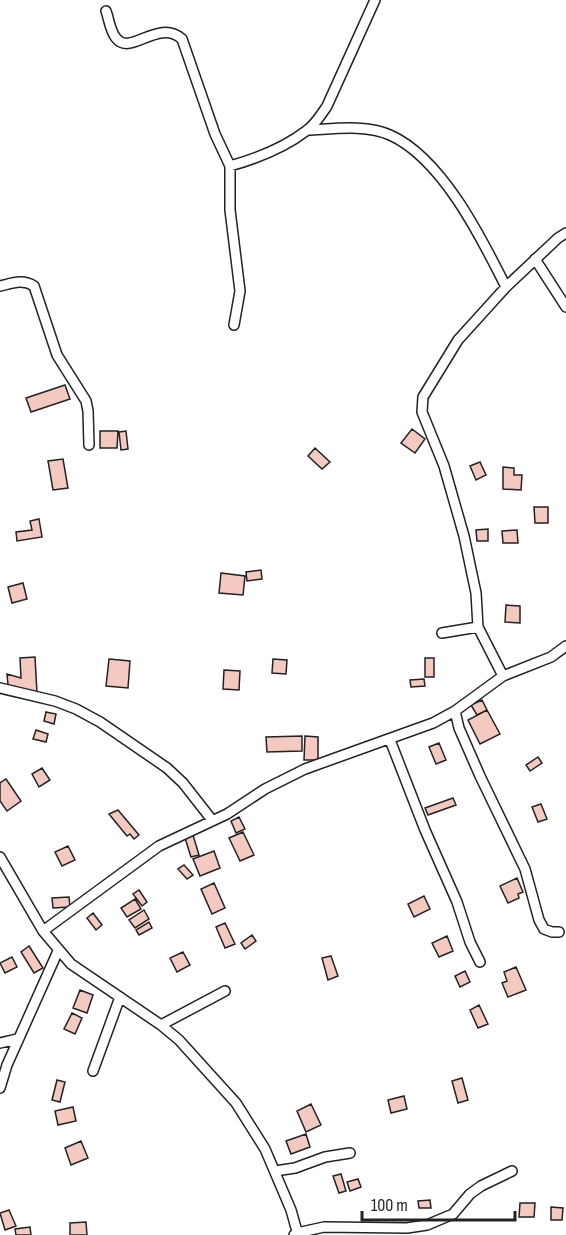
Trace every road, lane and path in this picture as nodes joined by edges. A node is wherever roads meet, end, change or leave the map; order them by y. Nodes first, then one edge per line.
1 (375, 0) edge
2 (106, 11) dead end
3 (308, 130) junction
4 (230, 166) junction
5 (566, 233) edge
6 (535, 259) junction
7 (0, 286) edge
8 (506, 287) junction
9 (566, 307) edge
10 (234, 325) dead end
11 (88, 445) dead end
12 (478, 627) junction
13 (442, 633) dead end
14 (566, 646) edge
15 (503, 676) junction
16 (0, 688) edge
17 (455, 711) junction
18 (390, 740) junction
19 (212, 820) junction
20 (0, 857) edge
21 (43, 931) junction
22 (559, 932) dead end
23 (58, 951) junction
24 (480, 962) dead end
25 (225, 991) dead end
26 (120, 997) junction
27 (161, 1025) junction
28 (17, 1039) junction
29 (0, 1043) edge
30 (93, 1071) dead end
31 (0, 1088) edge
32 (350, 1153) dead end
33 (512, 1171) dead end
34 (275, 1172) junction
35 (296, 1234) edge

1 - 3 street
2 - 4 street
3 - 4 street
3 - 8 street
4 - 10 street
5 - 6 street
6 - 8 street
6 - 9 street
7 - 11 street
8 - 12 street
12 - 13 street
12 - 15 street
14 - 15 street
15 - 17 street
16 - 19 street
17 - 18 street
17 - 22 street
18 - 19 street
18 - 24 street
19 - 21 street
20 - 21 street
21 - 23 street
23 - 26 street
23 - 28 street
25 - 27 street
26 - 27 street
26 - 30 street
27 - 34 street
28 - 29 street
28 - 31 street
32 - 34 street
33 - 35 street
34 - 35 street

